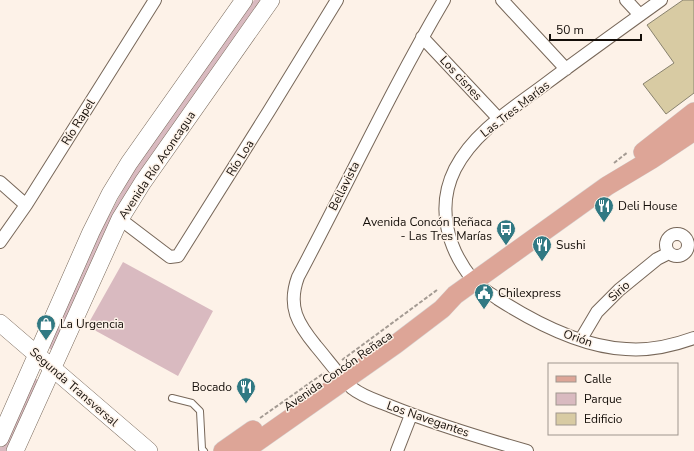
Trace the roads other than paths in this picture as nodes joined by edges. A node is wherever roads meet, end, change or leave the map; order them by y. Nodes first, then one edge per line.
1 (155, 0) edge
2 (244, 0) edge
3 (271, 0) edge
4 (337, 0) edge
5 (444, 0) edge
6 (502, 0) edge
7 (626, 0) edge
8 (661, 0) edge
9 (640, 15) junction
10 (422, 37) junction
11 (566, 68) junction
12 (694, 112) edge
13 (500, 119) junction
14 (694, 131) edge
15 (0, 182) edge
16 (607, 186) junction
17 (26, 205) junction
18 (120, 220) junction
19 (0, 242) edge
20 (669, 253) dead end
21 (474, 282) junction
22 (0, 322) edge
23 (694, 338) edge
24 (581, 339) junction
25 (37, 355) junction
26 (53, 368) junction
27 (341, 376) junction
28 (172, 398) dead end
29 (411, 415) junction
30 (0, 438) edge
31 (491, 446) edge
32 (15, 451) edge
33 (149, 451) edge
34 (204, 451) edge
35 (222, 451) edge
36 (244, 451) edge
37 (397, 451) edge
38 (527, 451) edge

1 - 17 street, Río Rapel
2 - 25 street, Avenida Río Aconcagua
3 - 18 street, Avenida Río Aconcagua
4 - 18 street, Río Loa
5 - 10 street, Bellavista
6 - 11 street
7 - 9 street
8 - 9 street, Las Tres Marías
9 - 11 street, Las Tres Marías
10 - 13 street, Los cisnes
10 - 27 street, Bellavista
11 - 13 street, Las Tres Marías
12 - 16 main road, Avenida Concón Reñaca
13 - 21 street, Las Tres Marías
14 - 16 main road, Avenida Concón Reñaca
15 - 17 street
16 - 21 main road, Avenida Concón Reñaca
17 - 19 street, Río Rapel
18 - 26 street, Avenida Río Aconcagua
20 - 24 street, Sirio
21 - 24 street, Orión
21 - 27 main road, Avenida Concón Reñaca
22 - 25 street, Segunda Transversal
23 - 24 street, Orión
25 - 26 street, Segunda Transversal
25 - 30 street, Avenida Río Aconcagua
26 - 32 street, Avenida Río Aconcagua
26 - 33 street, Segunda Transversal
27 - 29 street, Los Navegantes
27 - 35 main road, Avenida Concón Reñaca
27 - 36 main road, Avenida Concón Reñaca
28 - 34 lane
29 - 31 street, Los Navegantes
29 - 37 street
31 - 38 street, Los Navegantes

